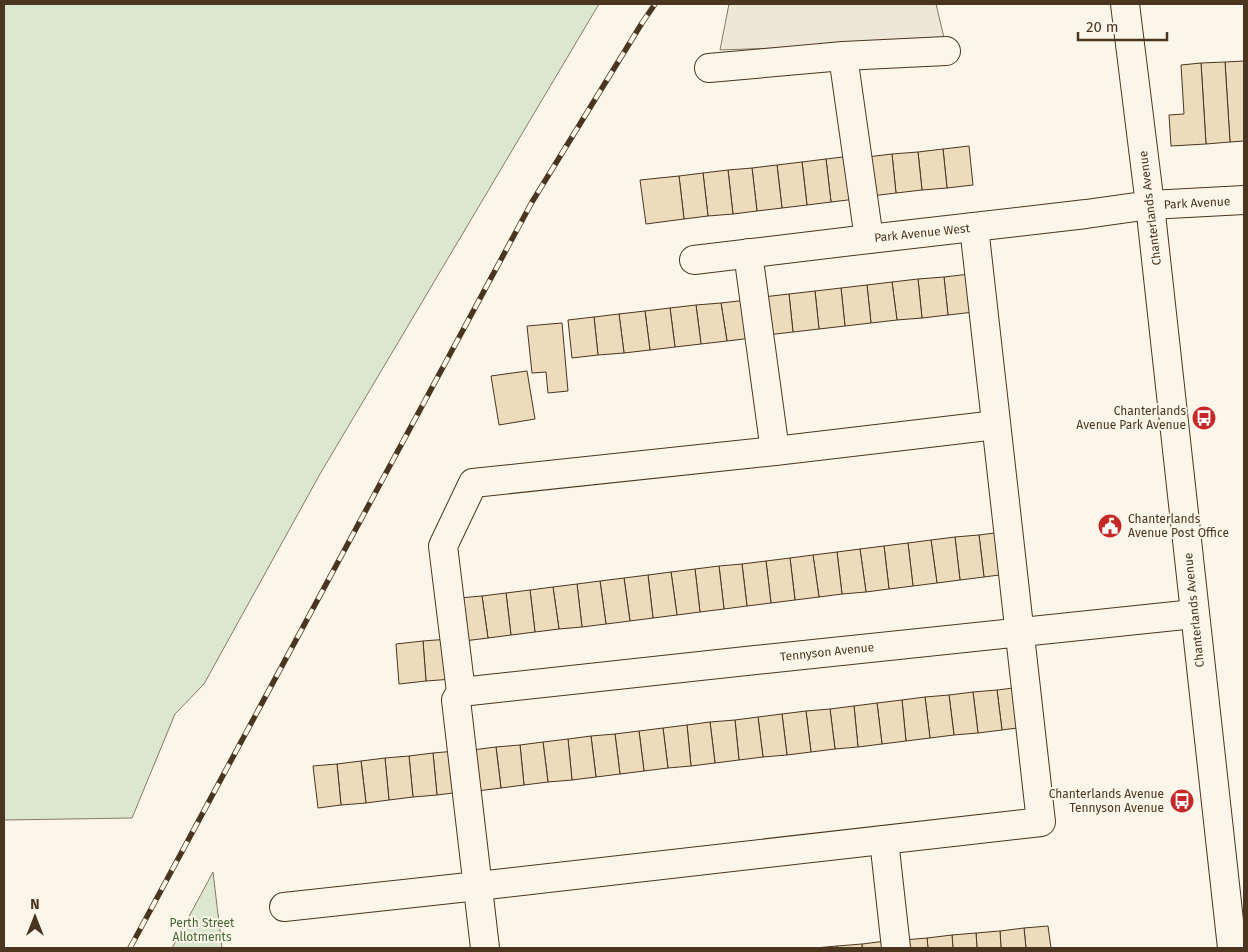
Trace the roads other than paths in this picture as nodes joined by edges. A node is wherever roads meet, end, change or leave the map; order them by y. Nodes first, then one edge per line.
1 (1125, 4) edge
2 (946, 52) dead end
3 (843, 56) junction
4 (709, 68) dead end
5 (1244, 200) edge
6 (1150, 205) junction
7 (974, 227) junction
8 (869, 238) junction
9 (748, 253) junction
10 (694, 260) dead end
11 (996, 425) junction
12 (775, 451) junction
13 (1194, 614) junction
14 (1019, 632) junction
15 (461, 692) junction
16 (884, 840) junction
17 (478, 886) junction
18 (284, 907) dead end
19 (485, 948) edge
20 (896, 948) edge
21 (1232, 948) edge

1 - 6 street, Chanterlands Avenue
2 - 3 street
3 - 4 street
3 - 8 street
5 - 6 street, Park Avenue
6 - 7 street, Park Avenue West
6 - 13 street, Chanterlands Avenue
7 - 8 street, Park Avenue West
7 - 11 street
8 - 9 street, Park Avenue West
9 - 10 street, Park Avenue West
9 - 12 street
11 - 12 street
11 - 14 street
12 - 15 street
13 - 14 street, Tennyson Avenue
13 - 21 street, Chanterlands Avenue
14 - 15 street, Tennyson Avenue
14 - 16 street
15 - 17 street
16 - 17 street
16 - 20 street
17 - 18 street
17 - 19 street

